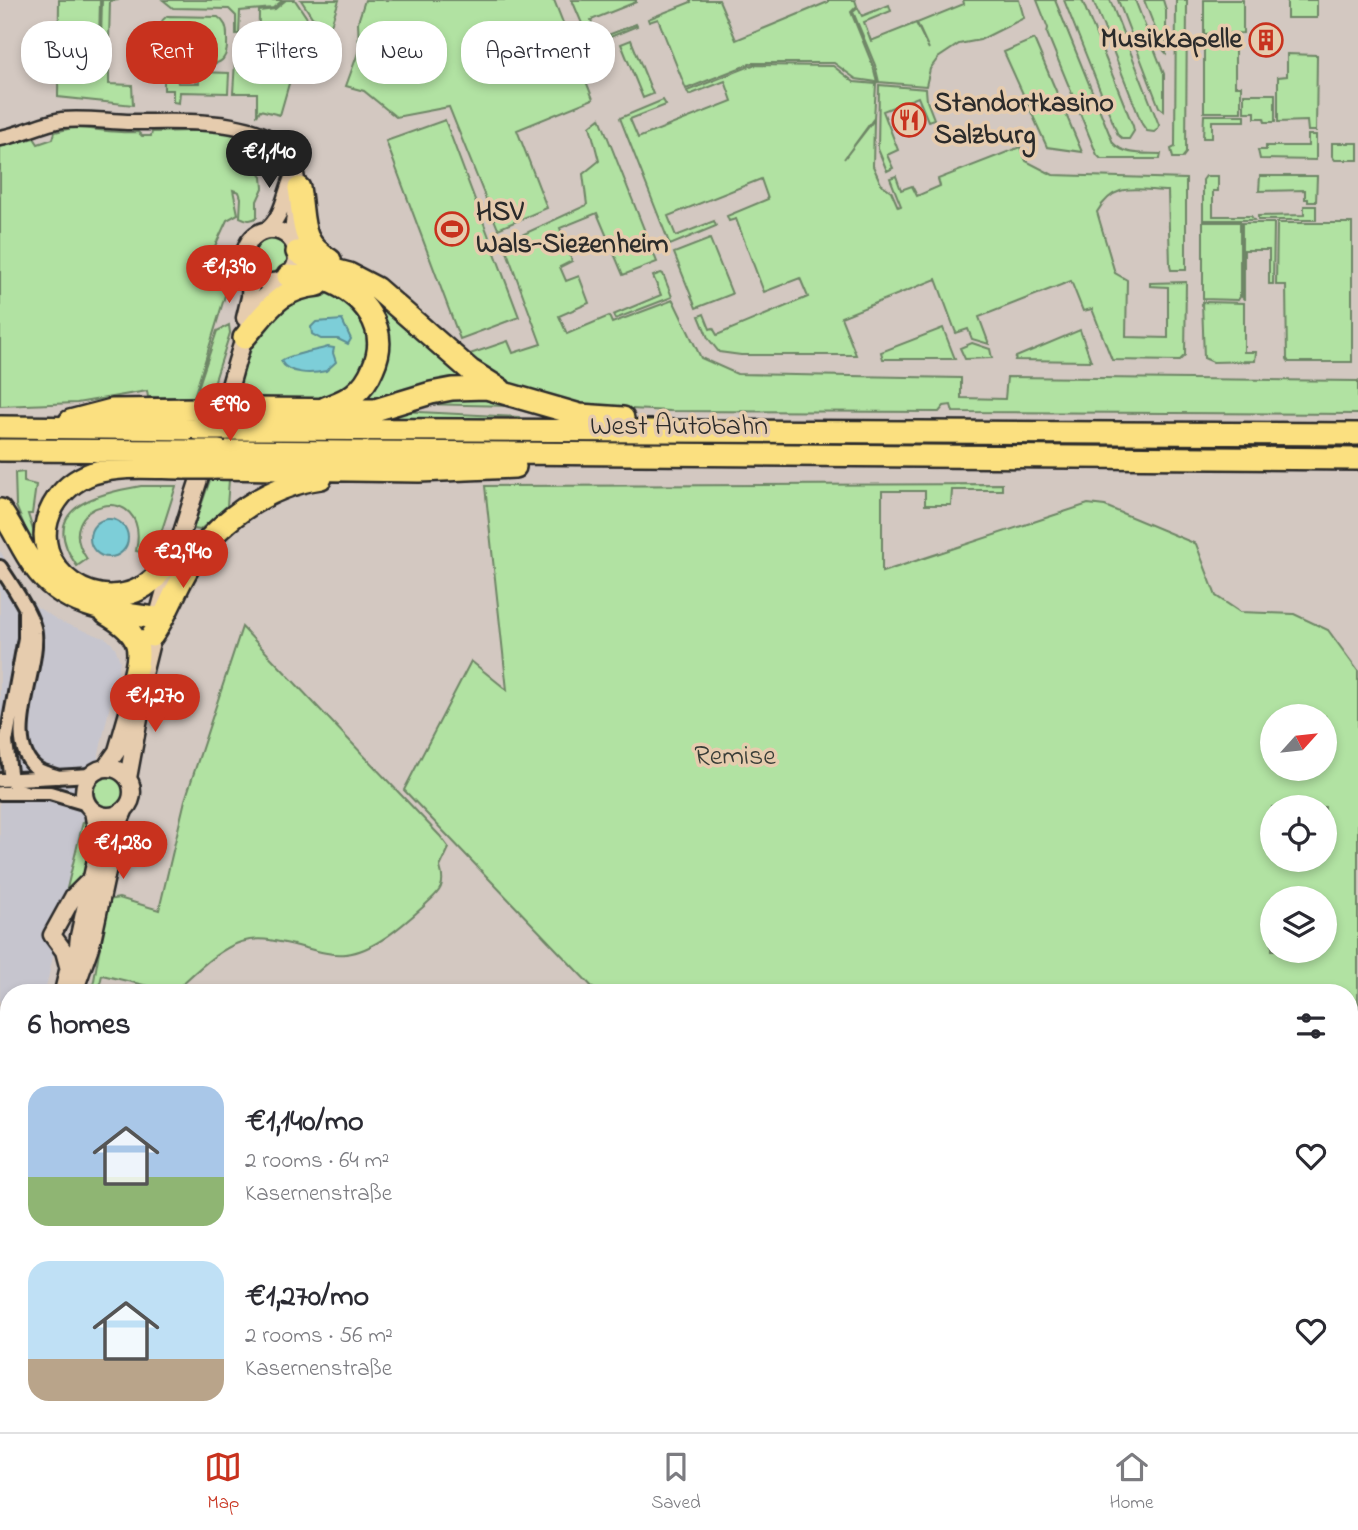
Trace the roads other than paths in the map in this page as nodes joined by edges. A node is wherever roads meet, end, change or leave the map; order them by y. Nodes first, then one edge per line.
1 (0, 138) edge
2 (297, 179) junction
3 (265, 231) junction
4 (296, 249) junction
5 (251, 272) junction
6 (284, 278) junction
7 (342, 279) junction
8 (244, 338) junction
9 (504, 392) junction
10 (320, 410) junction
11 (229, 419) junction
12 (0, 427) edge
13 (44, 428) junction
14 (655, 430) junction
15 (1358, 433) edge
16 (0, 450) edge
17 (559, 454) junction
18 (1358, 459) edge
19 (188, 460) junction
20 (216, 460) junction
21 (351, 471) junction
22 (0, 510) edge
23 (174, 552) junction
24 (0, 567) edge
25 (98, 609) junction
26 (25, 610) junction
27 (154, 627) junction
28 (135, 696) junction
29 (98, 771) junction
30 (60, 777) junction
31 (128, 778) junction
32 (5, 780) edge
33 (0, 793) edge
34 (28, 793) junction
35 (90, 808) junction
36 (124, 811) junction
37 (92, 878) junction
38 (85, 939) junction
39 (68, 966) junction
40 (65, 984) edge
41 (83, 984) edge

1 - 2 street
2 - 3 street
2 - 4 street
2 - 7 highway
3 - 4 main road
3 - 5 main road
4 - 6 main road
4 - 7 highway
5 - 6 main road
5 - 8 main road
6 - 7 highway
6 - 8 main road
7 - 8 highway
7 - 9 highway
7 - 10 highway
8 - 23 main road
9 - 10 highway
9 - 14 highway
10 - 11 highway
11 - 13 highway, West Autobahn, bridge
11 - 13 highway, bridge
11 - 14 highway, West Autobahn
12 - 13 highway, West Autobahn
14 - 15 highway, West Autobahn
16 - 19 highway
17 - 18 highway, West Autobahn
17 - 20 highway, West Autobahn
17 - 21 highway
19 - 20 highway, bridge
19 - 23 highway
20 - 21 highway
21 - 27 highway
22 - 25 highway
23 - 27 main road
24 - 26 street
25 - 27 highway
25 - 28 highway
26 - 30 street
26 - 32 street
27 - 28 main road
28 - 29 main road
28 - 31 main road
29 - 30 street
29 - 31 main road
29 - 35 main road
30 - 32 street
31 - 36 main road
32 - 34 street
33 - 34 street
34 - 35 street
35 - 36 main road
35 - 37 main road
36 - 38 main road
37 - 38 main road
37 - 39 main road
38 - 39 main road
38 - 41 main road
39 - 40 main road

